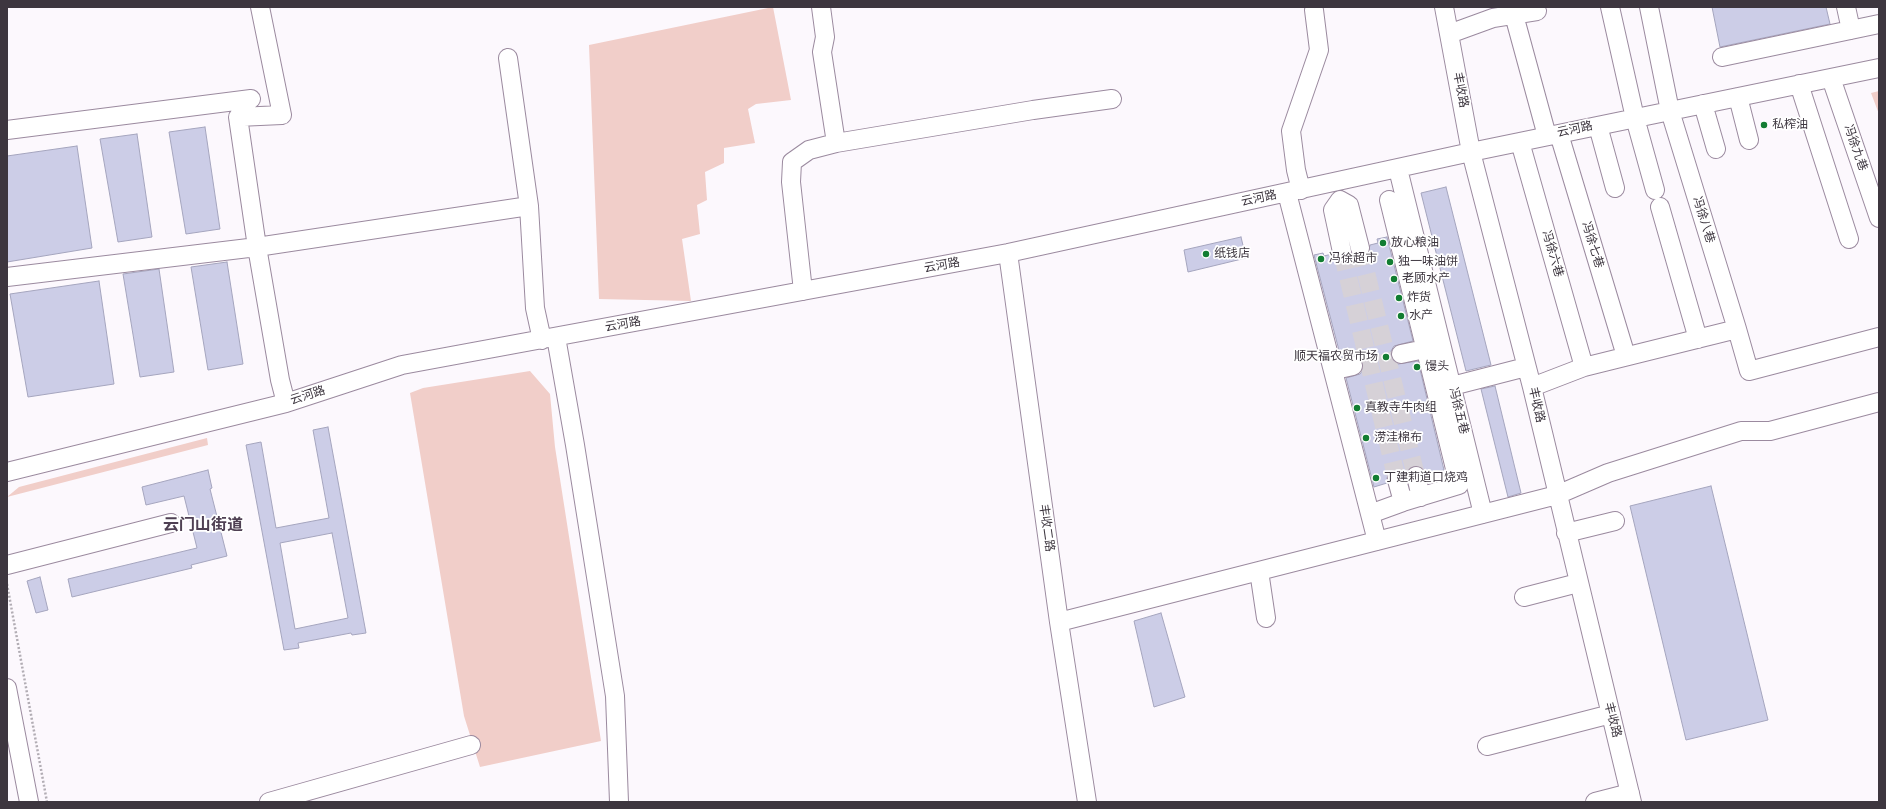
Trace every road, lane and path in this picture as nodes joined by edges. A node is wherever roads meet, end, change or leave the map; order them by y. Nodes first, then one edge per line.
1 (260, 7) edge
2 (821, 7) edge
3 (1444, 7) edge
4 (1610, 7) edge
5 (1649, 7) edge
6 (1846, 7) edge
7 (1314, 10) dead end
8 (1537, 11) dead end
9 (1514, 15) junction
10 (1879, 24) edge
11 (1850, 30) junction
12 (1449, 34) junction
13 (1722, 57) dead end
14 (508, 58) dead end
15 (1879, 68) edge
16 (1831, 78) junction
17 (1799, 84) junction
18 (1738, 97) junction
19 (251, 99) dead end
20 (1112, 99) dead end
21 (1703, 104) junction
22 (1670, 111) junction
23 (1635, 118) junction
24 (1598, 126) junction
25 (7, 130) edge
26 (1553, 135) junction
27 (1750, 140) dead end
28 (1520, 142) junction
29 (836, 143) junction
30 (1716, 149) dead end
31 (1471, 152) junction
32 (1398, 169) junction
33 (1615, 188) dead end
34 (1655, 190) dead end
35 (1294, 192) junction
36 (1389, 200) dead end
37 (529, 206) junction
38 (1660, 207) dead end
39 (1879, 218) edge
40 (1849, 239) dead end
41 (257, 247) junction
42 (1360, 248) tunnel mouth
43 (1342, 252) tunnel mouth
44 (1008, 253) junction
45 (7, 277) edge
46 (803, 291) junction
47 (1737, 329) junction
48 (1879, 337) edge
49 (549, 338) junction
50 (1698, 339) junction
51 (1425, 349) junction
52 (1401, 354) dead end
53 (1626, 356) junction
54 (1526, 367) junction
55 (1584, 367) junction
56 (1452, 386) junction
57 (1532, 387) junction
58 (1879, 402) edge
59 (286, 403) junction
60 (7, 472) edge
61 (1416, 476) tunnel mouth
62 (1397, 480) tunnel mouth
63 (1557, 495) junction
64 (1421, 497) junction
65 (1403, 502) junction
66 (1370, 514) junction
67 (1483, 514) junction
68 (1615, 521) dead end
69 (171, 523) dead end
70 (1566, 533) junction
71 (1377, 541) junction
72 (7, 565) edge
73 (1259, 571) junction
74 (7, 584) edge
75 (1578, 584) junction
76 (1524, 597) dead end
77 (1266, 618) dead end
78 (1060, 622) junction
79 (7, 688) edge
80 (1611, 714) junction
81 (11, 729) edge
82 (471, 745) dead end
83 (1487, 746) dead end
84 (1631, 797) edge
85 (29, 802) edge
86 (47, 802) edge
87 (269, 802) edge
88 (619, 802) edge
89 (1087, 802) edge
90 (1595, 802) edge

1 - 41 street
2 - 29 street
3 - 12 street, 丰收路
4 - 23 street
5 - 22 street, 冯徐八巷
6 - 11 street
7 - 35 street
8 - 9 street
9 - 12 street
9 - 26 street, 冯徐七巷
10 - 11 street
11 - 13 street
12 - 31 street, 丰收路
14 - 37 street
15 - 16 street, 云河路
16 - 17 street, 云河路
16 - 39 street, 冯徐九巷
17 - 18 street, 云河路
17 - 40 street
18 - 21 street, 云河路
18 - 27 street
19 - 25 street
20 - 29 street
21 - 22 street, 云河路
21 - 30 street
22 - 23 street, 云河路
22 - 47 street, 冯徐八巷
23 - 24 street, 云河路
23 - 34 street
24 - 26 street, 云河路
24 - 33 street
26 - 28 street, 云河路
26 - 53 street, 冯徐七巷
28 - 31 street, 云河路
28 - 55 street, 冯徐六巷
29 - 46 street
31 - 32 street, 云河路
31 - 54 street, 丰收路
32 - 35 street, 云河路
32 - 56 street, 冯徐五巷
35 - 44 street, 云河路
35 - 66 street
36 - 51 street
37 - 41 street
37 - 49 street
38 - 50 street
41 - 45 street
41 - 59 street
42 - 43 street
44 - 46 street, 云河路
44 - 78 street, 丰收二路
46 - 49 street, 云河路
47 - 48 street, 冯徐八巷
47 - 50 street
49 - 59 street, 云河路
49 - 88 street
50 - 53 street
51 - 52 street
51 - 64 street
53 - 55 street
54 - 56 street
54 - 57 street, 丰收路
55 - 57 street
56 - 67 street, 冯徐五巷
57 - 63 street, 丰收路
58 - 63 street
59 - 60 street, 云河路
61 - 64 street
62 - 65 street
63 - 67 street
63 - 70 street, 丰收路
64 - 65 street
65 - 66 street
66 - 71 street
67 - 71 street
68 - 70 street
69 - 72 street
70 - 75 street, 丰收路
71 - 73 street
73 - 77 street
73 - 78 street
74 - 86 path
75 - 76 street
75 - 80 street, 丰收路
78 - 89 street, 丰收二路
79 - 81 street
80 - 83 street
80 - 84 street, 丰收路
81 - 85 street
82 - 87 street
84 - 90 street

